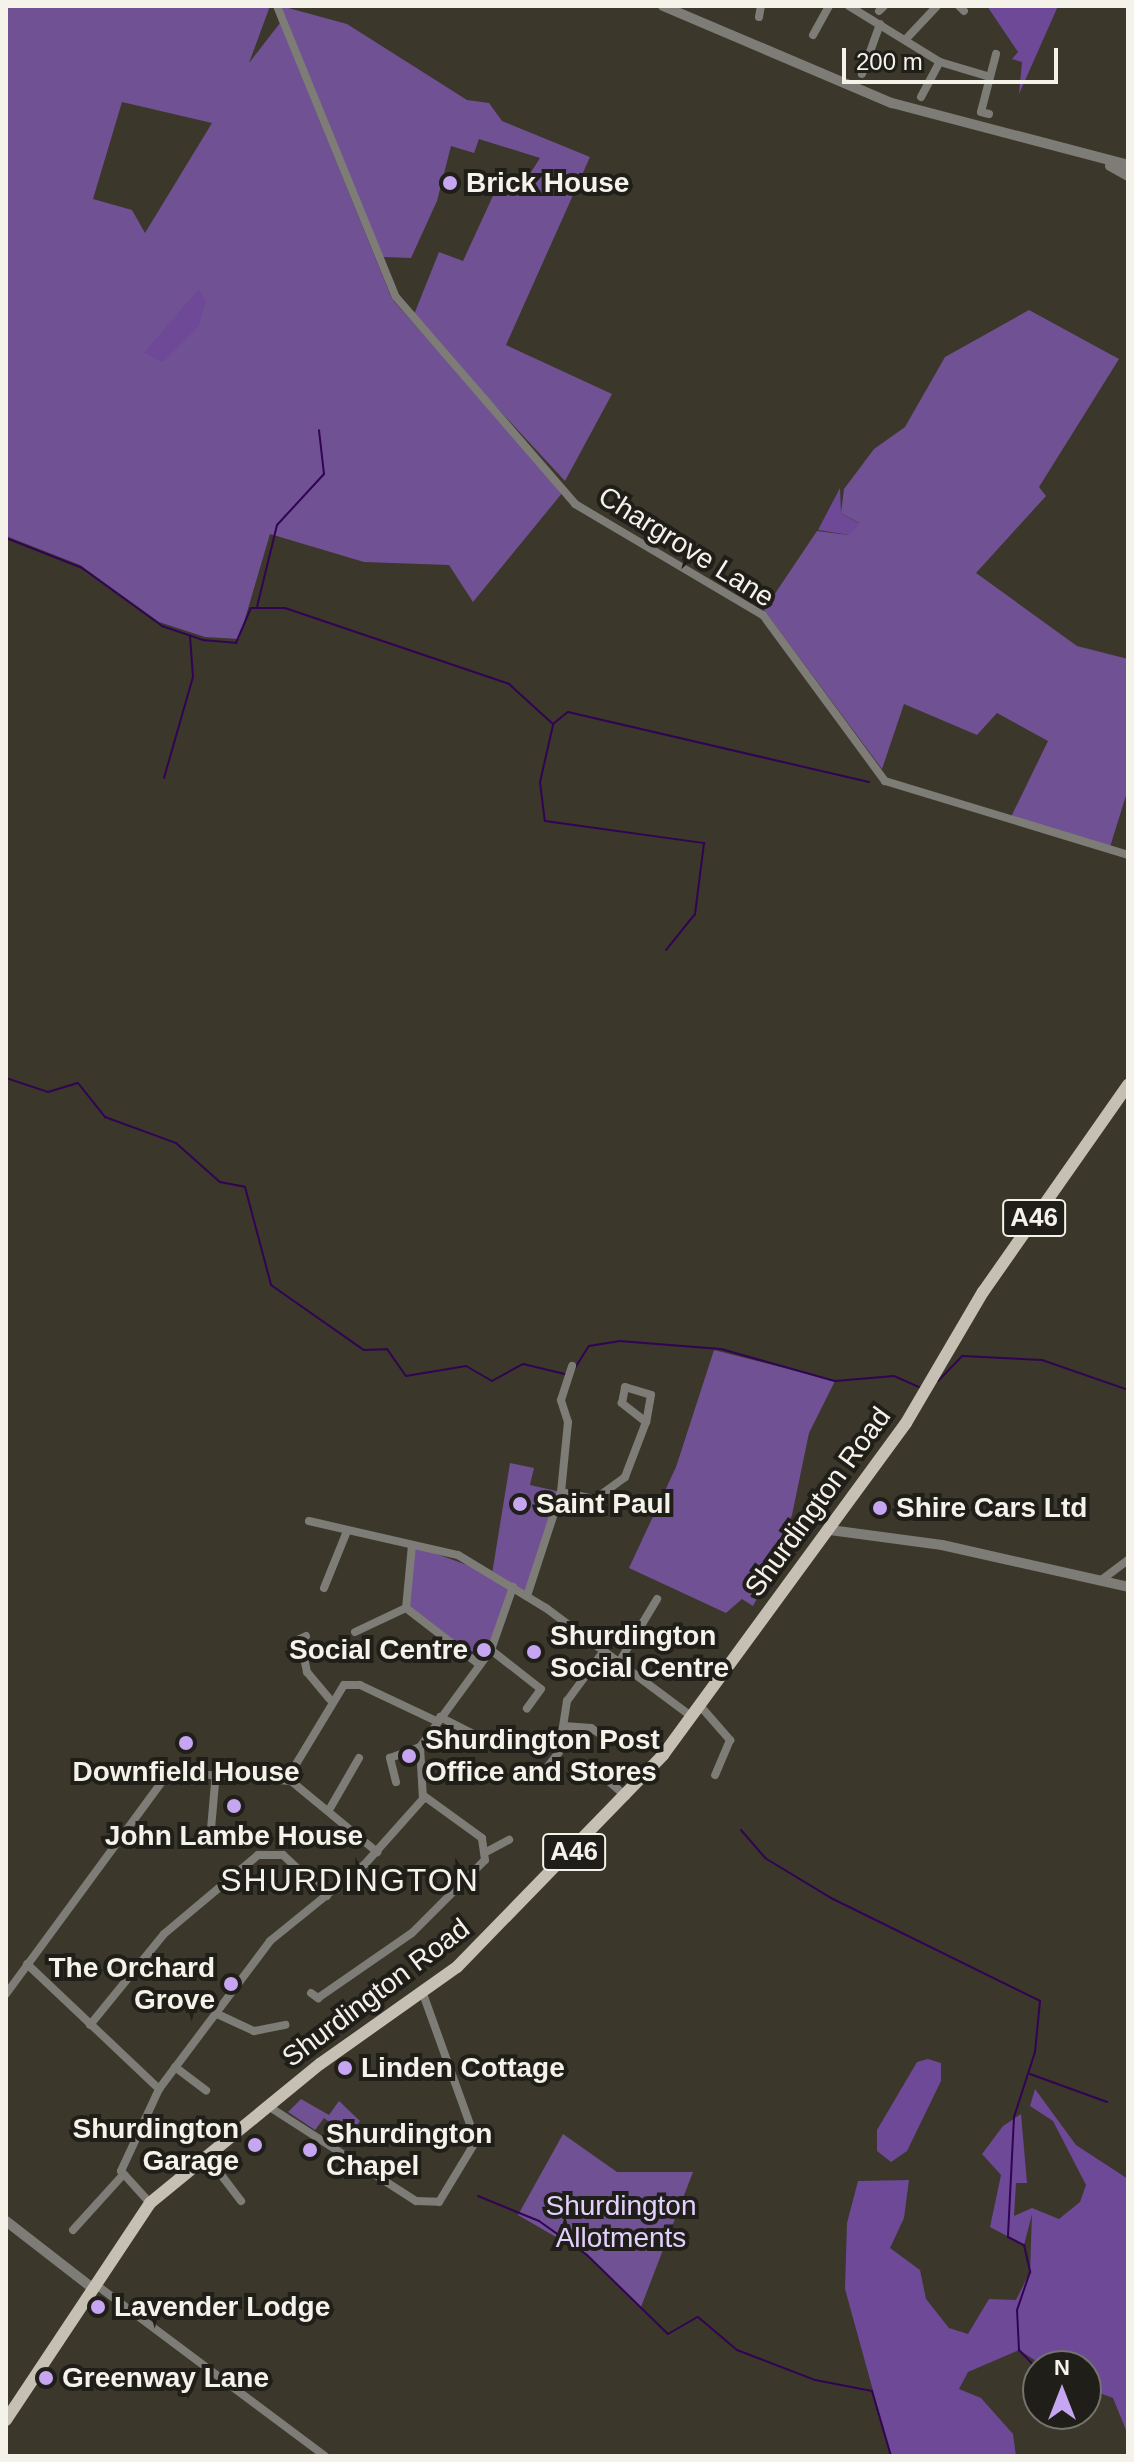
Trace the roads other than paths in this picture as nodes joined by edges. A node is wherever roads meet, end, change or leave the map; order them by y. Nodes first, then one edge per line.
1 (277, 6) edge
2 (663, 6) edge
3 (761, 6) edge
4 (829, 6) edge
5 (937, 6) edge
6 (851, 7) edge
7 (759, 17) dead end
8 (880, 24) junction
9 (818, 31) dead end
10 (906, 39) junction
11 (996, 54) dead end
12 (940, 62) junction
13 (862, 74) dead end
14 (990, 77) junction
15 (921, 97) dead end
16 (989, 114) dead end
17 (1105, 163) junction
18 (1128, 165) edge
19 (1128, 176) edge
20 (1128, 855) edge
21 (1128, 1085) edge
22 (572, 1366) dead end
23 (646, 1422) junction
24 (561, 1492) junction
25 (309, 1521) dead end
26 (830, 1530) junction
27 (347, 1531) junction
28 (412, 1545) junction
29 (1128, 1560) edge
30 (1098, 1583) junction
31 (513, 1587) junction
32 (1128, 1587) edge
33 (324, 1588) dead end
34 (527, 1596) junction
35 (657, 1599) dead end
36 (406, 1608) junction
37 (355, 1632) dead end
38 (300, 1637) dead end
39 (491, 1650) junction
40 (603, 1652) junction
41 (618, 1664) junction
42 (480, 1665) junction
43 (330, 1699) junction
44 (527, 1708) dead end
45 (698, 1713) junction
46 (438, 1719) junction
47 (564, 1726) junction
48 (472, 1733) dead end
49 (609, 1740) dead end
50 (420, 1747) junction
51 (359, 1758) dead end
52 (216, 1772) junction
53 (715, 1775) dead end
54 (605, 1778) dead end
55 (287, 1779) junction
56 (396, 1782) dead end
57 (547, 1786) dead end
58 (424, 1796) junction
59 (626, 1796) junction
60 (329, 1810) junction
61 (211, 1829) dead end
62 (509, 1840) dead end
63 (488, 1851) junction
64 (377, 1852) junction
65 (327, 1896) junction
66 (27, 1964) junction
67 (6, 1994) edge
68 (423, 1994) junction
69 (318, 1998) dead end
70 (215, 2013) junction
71 (90, 2025) junction
72 (285, 2025) dead end
73 (175, 2067) junction
74 (159, 2089) junction
75 (206, 2090) dead end
76 (268, 2106) junction
77 (206, 2155) junction
78 (121, 2177) junction
79 (241, 2201) dead end
80 (150, 2203) junction
81 (6, 2221) edge
82 (73, 2230) dead end
83 (92, 2285) junction
84 (6, 2420) edge
85 (325, 2456) edge

1 - 20 street, Chargrove Lane
2 - 17 street
3 - 7 street
4 - 9 street
5 - 10 street
6 - 8 street
8 - 10 street
8 - 13 street
10 - 12 street
11 - 14 street
12 - 14 street
12 - 15 street
14 - 16 street
17 - 18 street
17 - 19 street
21 - 26 main road, Shurdington Road / A46
22 - 24 street
23 - 23 street
23 - 24 street
24 - 34 street
25 - 27 street
26 - 30 street
26 - 45 main road, Shurdington Road / A46
27 - 28 street
27 - 33 street
28 - 31 street
28 - 36 street
29 - 30 street
30 - 32 street
31 - 34 street
31 - 39 street
34 - 40 street
35 - 41 street
36 - 37 street
36 - 42 street
38 - 43 street
39 - 42 street
39 - 44 street
40 - 41 street
40 - 47 street
41 - 45 street
42 - 46 street
43 - 46 street
43 - 55 street
45 - 53 street
45 - 59 main road, Shurdington Road / A46
46 - 48 street
46 - 50 street
47 - 49 street
47 - 57 street
50 - 56 street
50 - 58 street
51 - 60 street
52 - 55 street
52 - 61 street
52 - 66 street
54 - 59 street
55 - 60 street
58 - 63 street
58 - 64 street
59 - 68 main road, Shurdington Road / A46
60 - 64 street
62 - 63 street
63 - 69 street
64 - 65 street
65 - 70 street
65 - 71 street
66 - 67 street
66 - 71 street
68 - 76 main road, Shurdington Road / A46
68 - 76 street
70 - 72 street
70 - 73 street
71 - 74 street
73 - 74 street
73 - 75 street
74 - 78 street
76 - 77 main road, Shurdington Road / A46
77 - 79 street
77 - 80 main road, Shurdington Road / A46
78 - 80 street
78 - 82 street
80 - 83 main road, Shurdington Road / A46
81 - 83 street
83 - 84 main road, Shurdington Road / A46
83 - 85 street

